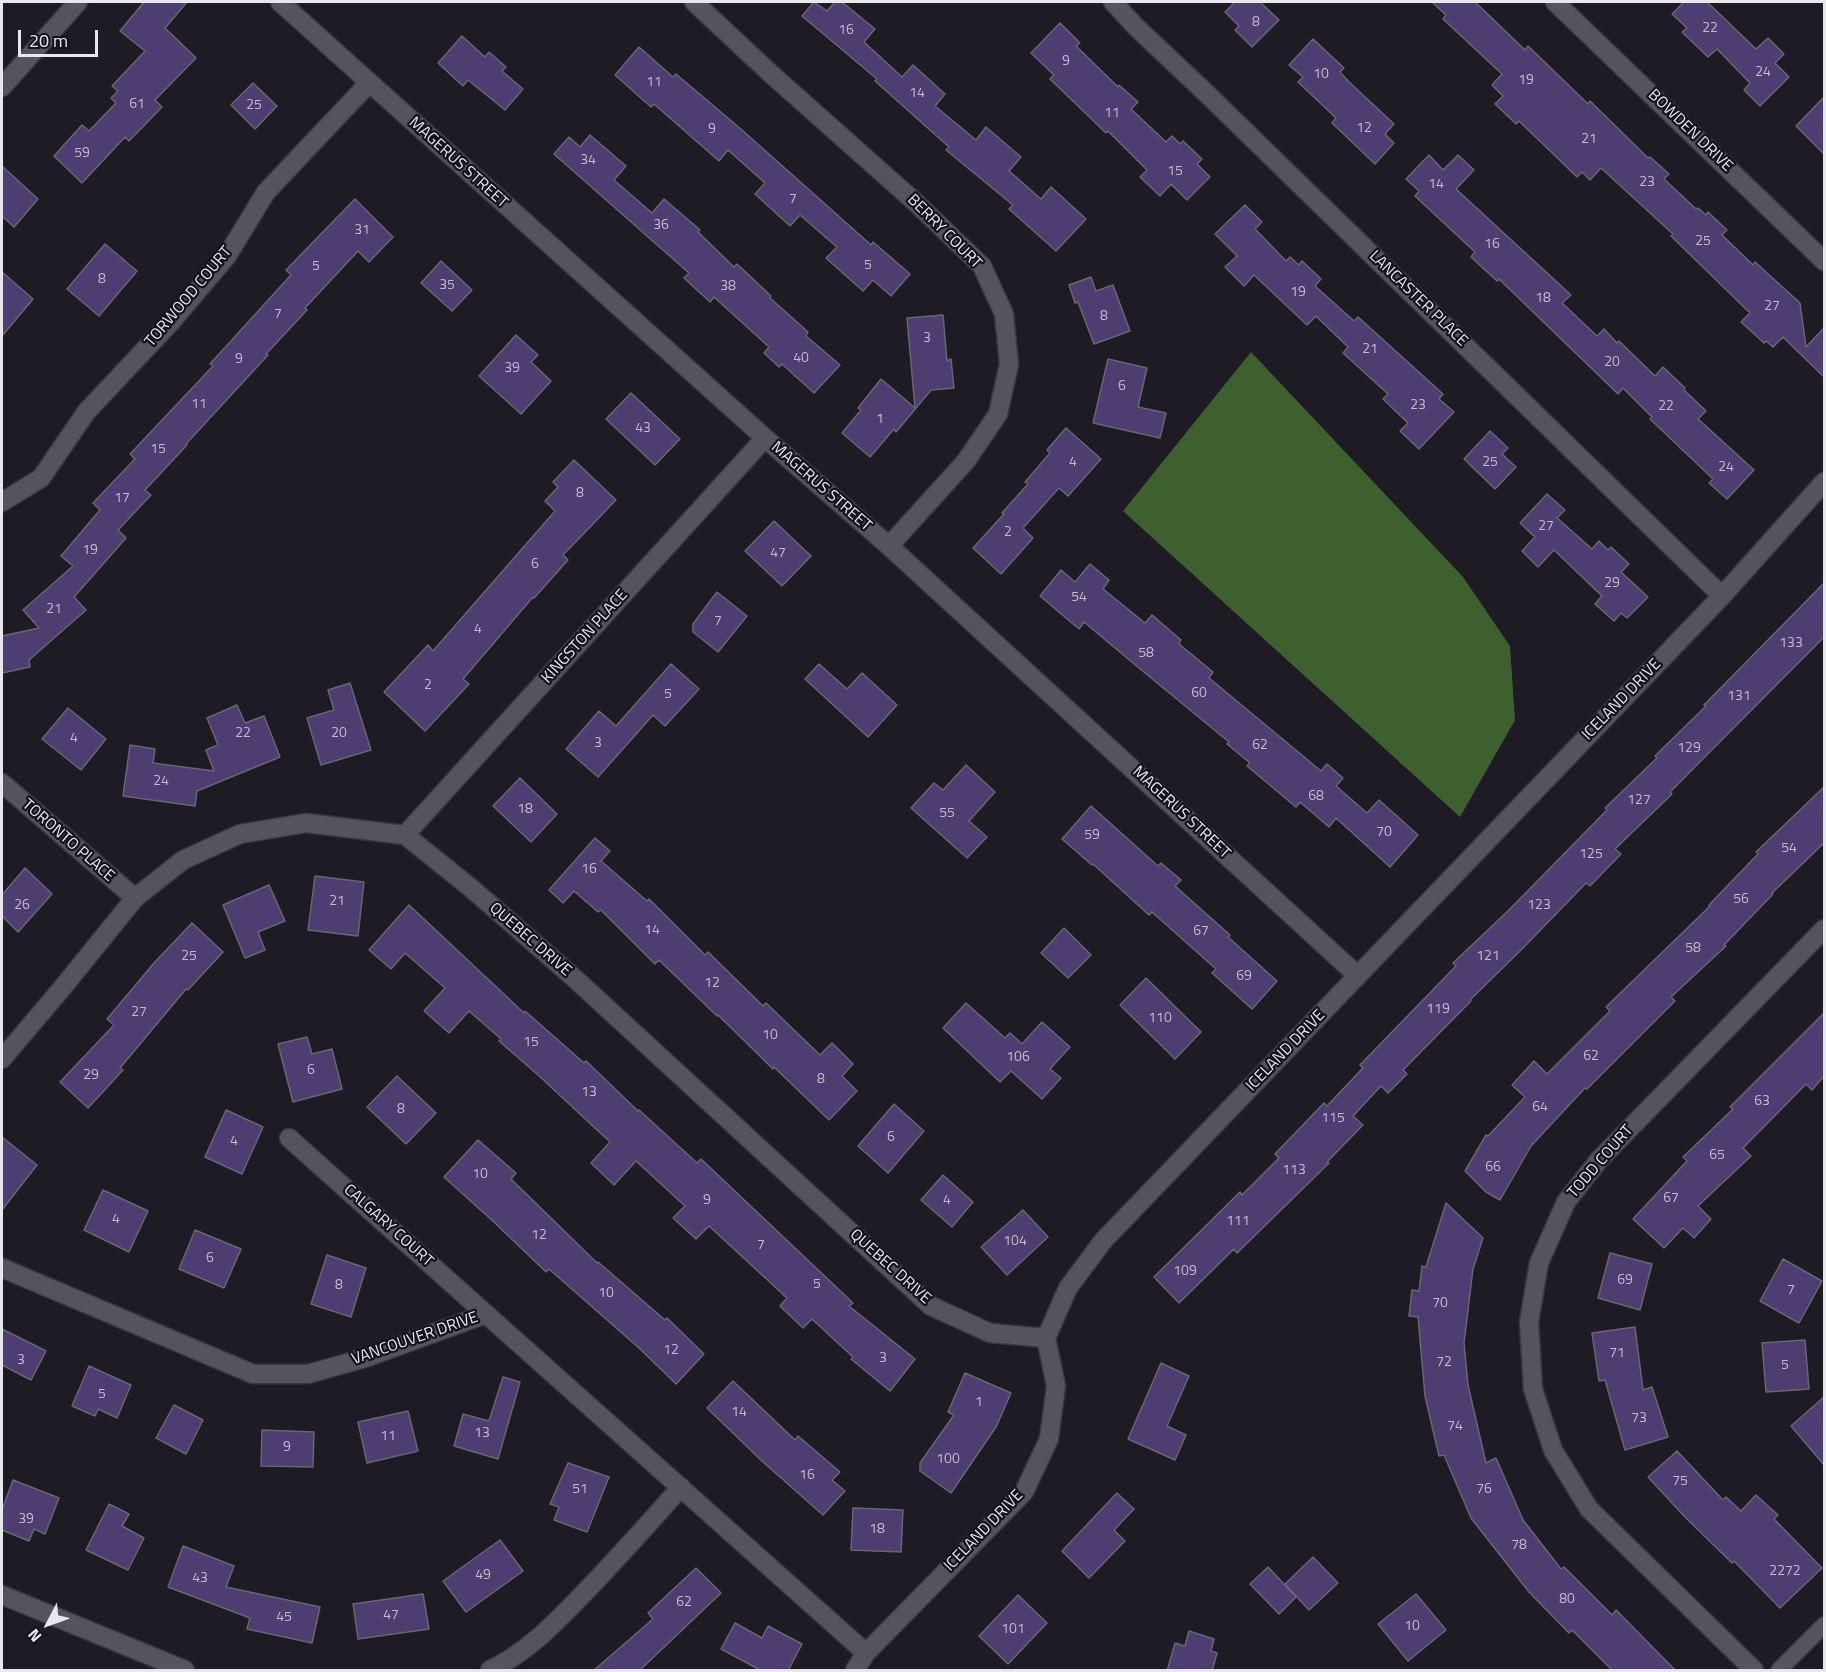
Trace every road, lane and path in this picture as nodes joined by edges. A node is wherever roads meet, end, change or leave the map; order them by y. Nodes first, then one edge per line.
1 (78, 2) edge
2 (280, 2) edge
3 (694, 2) edge
4 (1113, 2) edge
5 (1556, 2) edge
6 (369, 83) junction
7 (2, 87) edge
8 (1824, 261) edge
9 (765, 438) junction
10 (1824, 482) edge
11 (2, 502) edge
12 (889, 546) junction
13 (1722, 596) junction
14 (2, 783) edge
15 (405, 835) junction
16 (135, 898) junction
17 (1824, 929) edge
18 (1358, 976) junction
19 (2, 1059) edge
20 (289, 1138) dead end
21 (2, 1268) edge
22 (486, 1314) junction
23 (1046, 1338) junction
24 (681, 1487) junction
25 (2, 1595) edge
26 (1824, 1625) edge
27 (866, 1653) junction
28 (185, 1671) edge
29 (490, 1671) edge
30 (855, 1671) edge
31 (1754, 1671) edge
32 (1779, 1671) edge

1 - 7 street
2 - 6 street, MAGERUS STREET
3 - 12 street, BERRY COURT
4 - 13 street, LANCASTER PLACE
5 - 8 street, BOWDEN DRIVE
6 - 9 street, MAGERUS STREET
6 - 11 street, TORWOOD COURT
9 - 12 street, MAGERUS STREET
9 - 15 street, KINGSTON PLACE
10 - 13 street, ICELAND DRIVE
12 - 18 street, MAGERUS STREET
13 - 18 street, ICELAND DRIVE
14 - 16 street, TORONTO PLACE
15 - 16 street
15 - 23 street, QUEBEC DRIVE
16 - 19 street
17 - 31 street, TODD COURT
18 - 23 street, ICELAND DRIVE
20 - 22 street, CALGARY COURT
21 - 22 street, VANCOUVER DRIVE
22 - 24 street, VANCOUVER DRIVE
23 - 27 street, ICELAND DRIVE
24 - 27 street, VANCOUVER DRIVE
24 - 29 street
25 - 28 street
26 - 32 lane
27 - 30 street, ICELAND DRIVE

